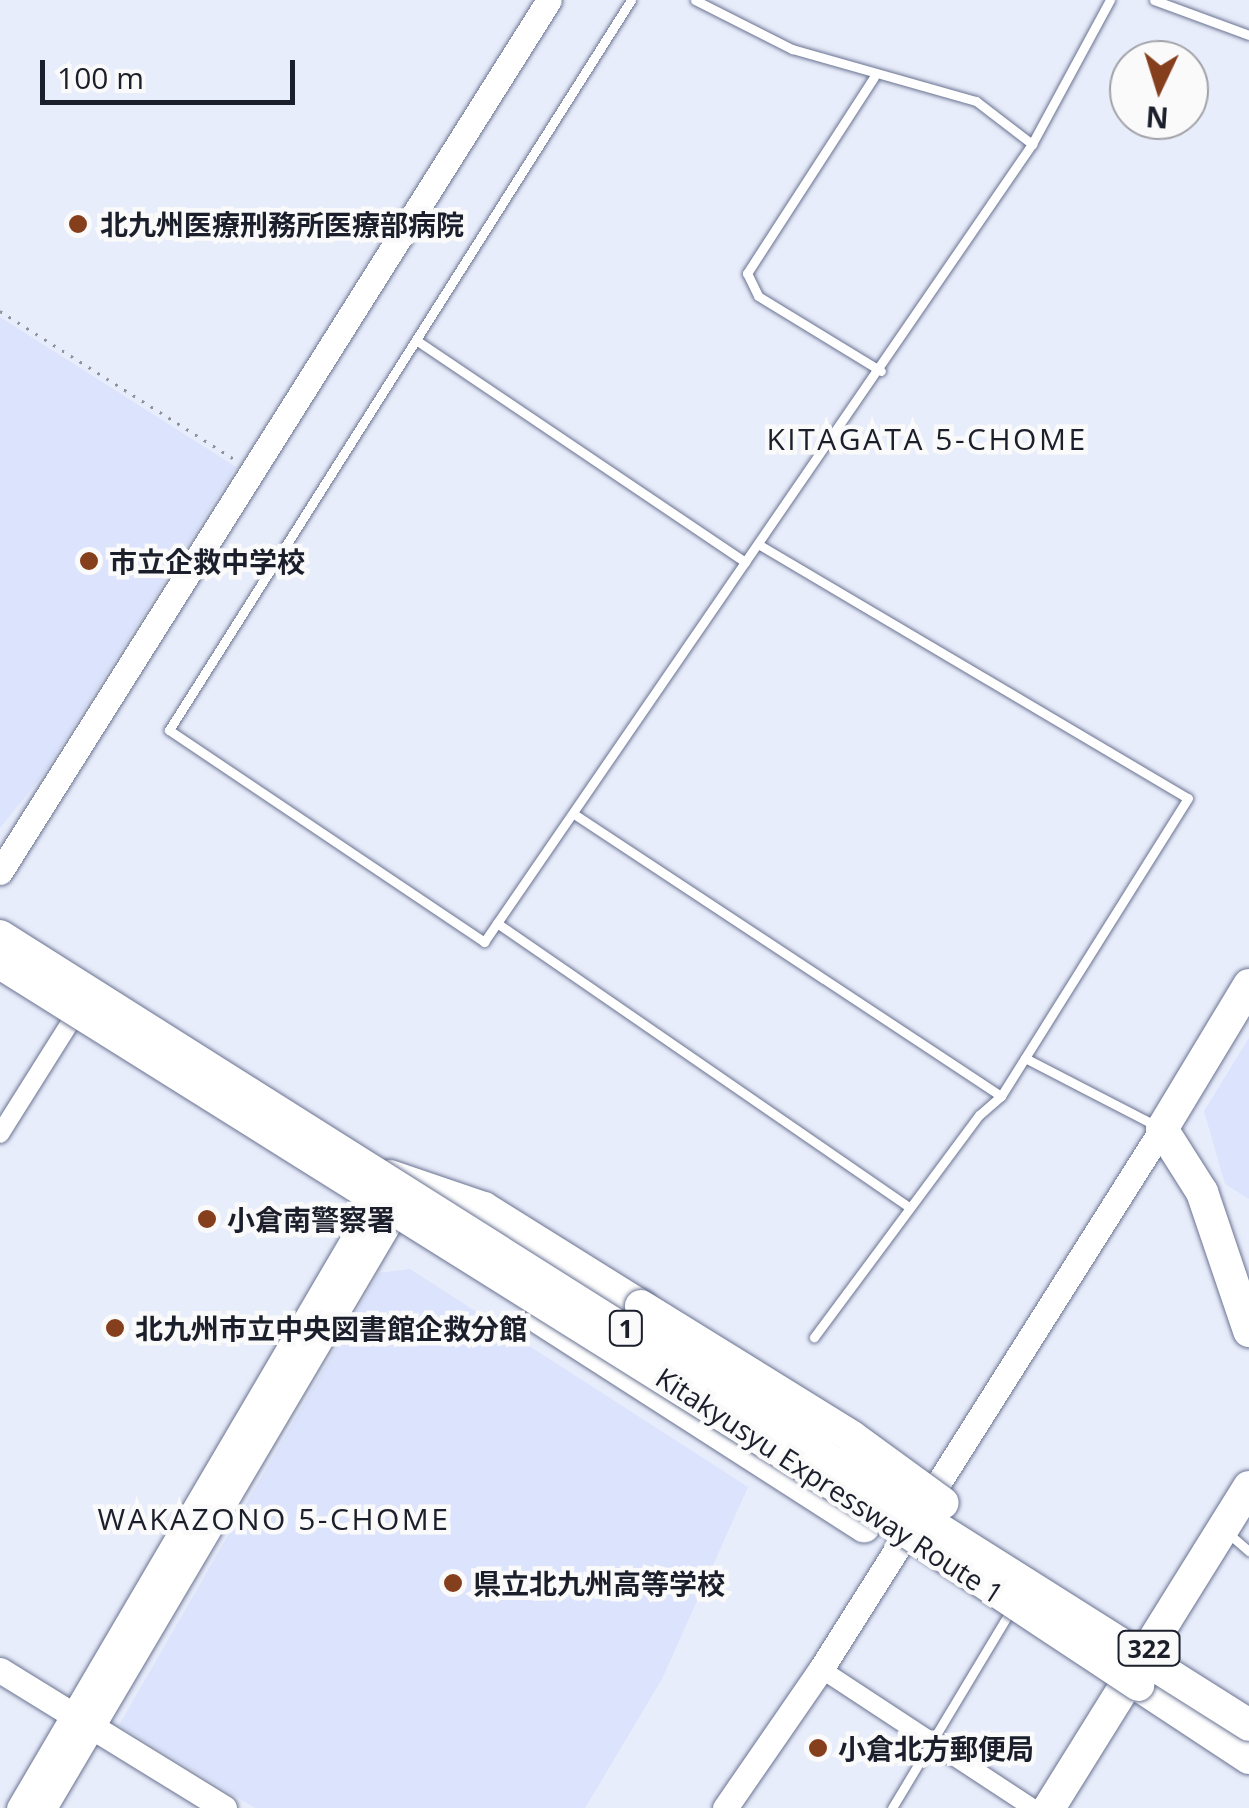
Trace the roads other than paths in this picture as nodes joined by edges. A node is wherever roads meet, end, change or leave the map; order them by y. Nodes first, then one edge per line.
1 (549, 0) edge
2 (631, 0) edge
3 (695, 0) edge
4 (1110, 0) edge
5 (1154, 0) edge
6 (1249, 35) edge
7 (874, 77) junction
8 (1032, 144) junction
9 (416, 340) junction
10 (882, 371) junction
11 (758, 544) junction
12 (745, 562) junction
13 (574, 814) junction
14 (0, 872) edge
15 (497, 923) junction
16 (0, 936) edge
17 (0, 963) edge
18 (1249, 986) edge
19 (75, 1016) dead end
20 (1025, 1058) junction
21 (1001, 1096) junction
22 (1162, 1129) junction
23 (0, 1134) edge
24 (400, 1182) joint
25 (909, 1207) junction
26 (491, 1278) dead end
27 (1249, 1331) edge
28 (814, 1336) dead end
29 (1249, 1487) edge
30 (1223, 1529) junction
31 (1249, 1551) edge
32 (1012, 1610) dead end
33 (0, 1670) edge
34 (822, 1670) junction
35 (1137, 1675) junction
36 (1249, 1710) edge
37 (1249, 1722) edge
38 (80, 1723) junction
39 (933, 1739) junction
40 (1249, 1758) edge
41 (1249, 1774) edge
42 (1048, 1807) edge
43 (19, 1808) edge
44 (44, 1808) edge
45 (224, 1808) edge
46 (725, 1808) edge
47 (892, 1808) edge

1 - 14 street
2 - 9 lane
3 - 7 lane
4 - 8 lane
5 - 6 lane
7 - 8 lane
7 - 10 lane
8 - 10 lane
9 - 12 lane
9 - 15 lane
10 - 11 lane
11 - 12 lane
11 - 20 lane
12 - 13 lane
13 - 15 lane
13 - 21 lane
15 - 25 lane
16 - 37 highway, Kitakyusyu Expressway Route 1 / 1, bridge
17 - 35 highway, Kitakyusyu Expressway Route 1 / 1, bridge
18 - 22 highway
19 - 23 street
20 - 21 lane
20 - 22 lane
21 - 25 lane
22 - 27 highway
22 - 34 street
24 - 37 highway, bridge
24 - 38 street
25 - 28 lane
26 - 35 highway, bridge
29 - 30 highway, 322
30 - 31 lane
30 - 35 highway, 322
32 - 39 lane
33 - 38 street
34 - 39 street
34 - 46 street
35 - 36 street
35 - 40 highway, Kitakyusyu Expressway Route 1 / 1
35 - 41 street
35 - 42 highway, 322
38 - 43 street
38 - 44 street
38 - 45 street
39 - 42 street
39 - 47 lane

